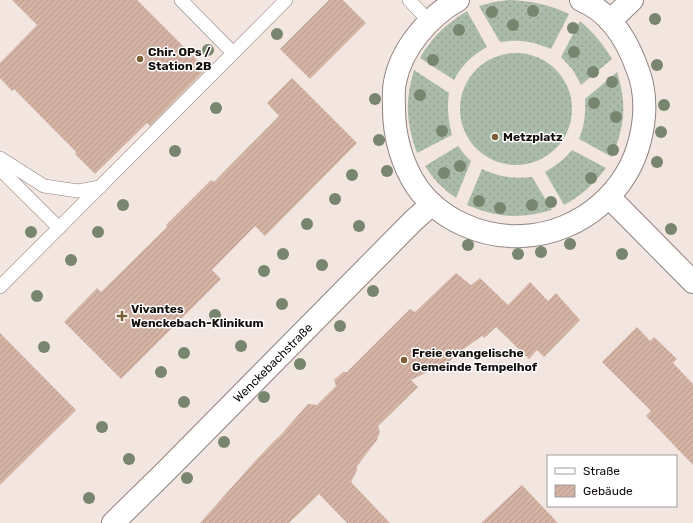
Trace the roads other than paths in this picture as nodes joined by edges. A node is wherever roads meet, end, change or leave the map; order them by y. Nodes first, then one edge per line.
1 (181, 0) edge
2 (286, 0) edge
3 (409, 0) edge
4 (458, 0) edge
5 (581, 0) edge
6 (632, 0) edge
7 (429, 21) junction
8 (610, 21) junction
9 (233, 53) junction
10 (0, 158) edge
11 (0, 169) edge
12 (100, 187) junction
13 (609, 197) junction
14 (432, 204) junction
15 (59, 228) junction
16 (693, 282) edge
17 (0, 287) edge
18 (113, 523) edge

1 - 9 lane
2 - 9 lane
3 - 7 lane
4 - 7 street
5 - 8 street
6 - 8 street
7 - 14 street
8 - 13 street
9 - 12 lane
10 - 12 lane
11 - 15 lane
12 - 15 lane
13 - 14 street
13 - 16 street
14 - 18 street, Wenckebachstraße
15 - 17 lane

